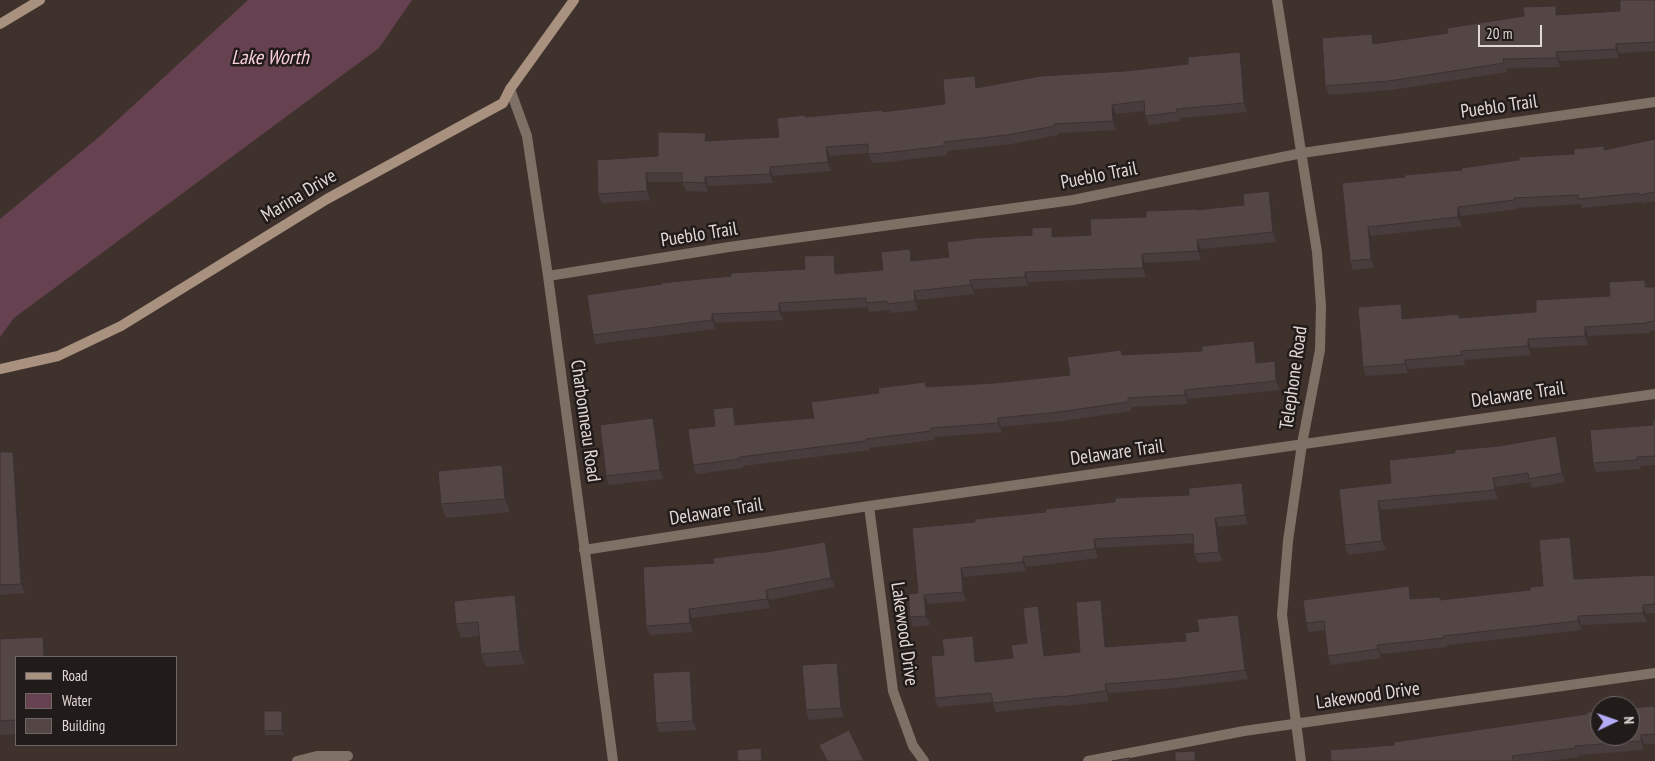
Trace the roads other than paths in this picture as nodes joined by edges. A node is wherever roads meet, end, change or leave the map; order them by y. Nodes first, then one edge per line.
1 (40, 0) edge
2 (574, 0) edge
3 (1278, 0) edge
4 (0, 24) edge
5 (510, 90) junction
6 (1655, 102) edge
7 (1302, 153) junction
8 (548, 276) junction
9 (0, 369) edge
10 (1655, 394) edge
11 (1302, 444) junction
12 (869, 506) junction
13 (584, 550) junction
14 (1655, 673) edge
15 (1297, 724) junction
16 (348, 756) dead end
17 (297, 761) edge
18 (613, 761) edge
19 (924, 761) edge
20 (1088, 761) edge
21 (1301, 761) edge

1 - 4 street
2 - 5 street, Marina Drive
3 - 7 street, Telephone Road
5 - 8 street, Charbonneau Road
5 - 9 street, Marina Drive
6 - 7 street, Pueblo Trail
7 - 8 street, Pueblo Trail
7 - 11 street, Telephone Road
8 - 13 street, Charbonneau Road
10 - 11 street, Delaware Trail
11 - 12 street, Delaware Trail
11 - 15 street, Telephone Road
12 - 13 street, Delaware Trail
12 - 19 street, Lakewood Drive
13 - 18 street, Charbonneau Road
14 - 15 street, Lakewood Drive
15 - 20 street, Lakewood Drive
15 - 21 street, Telephone Road
16 - 17 street

